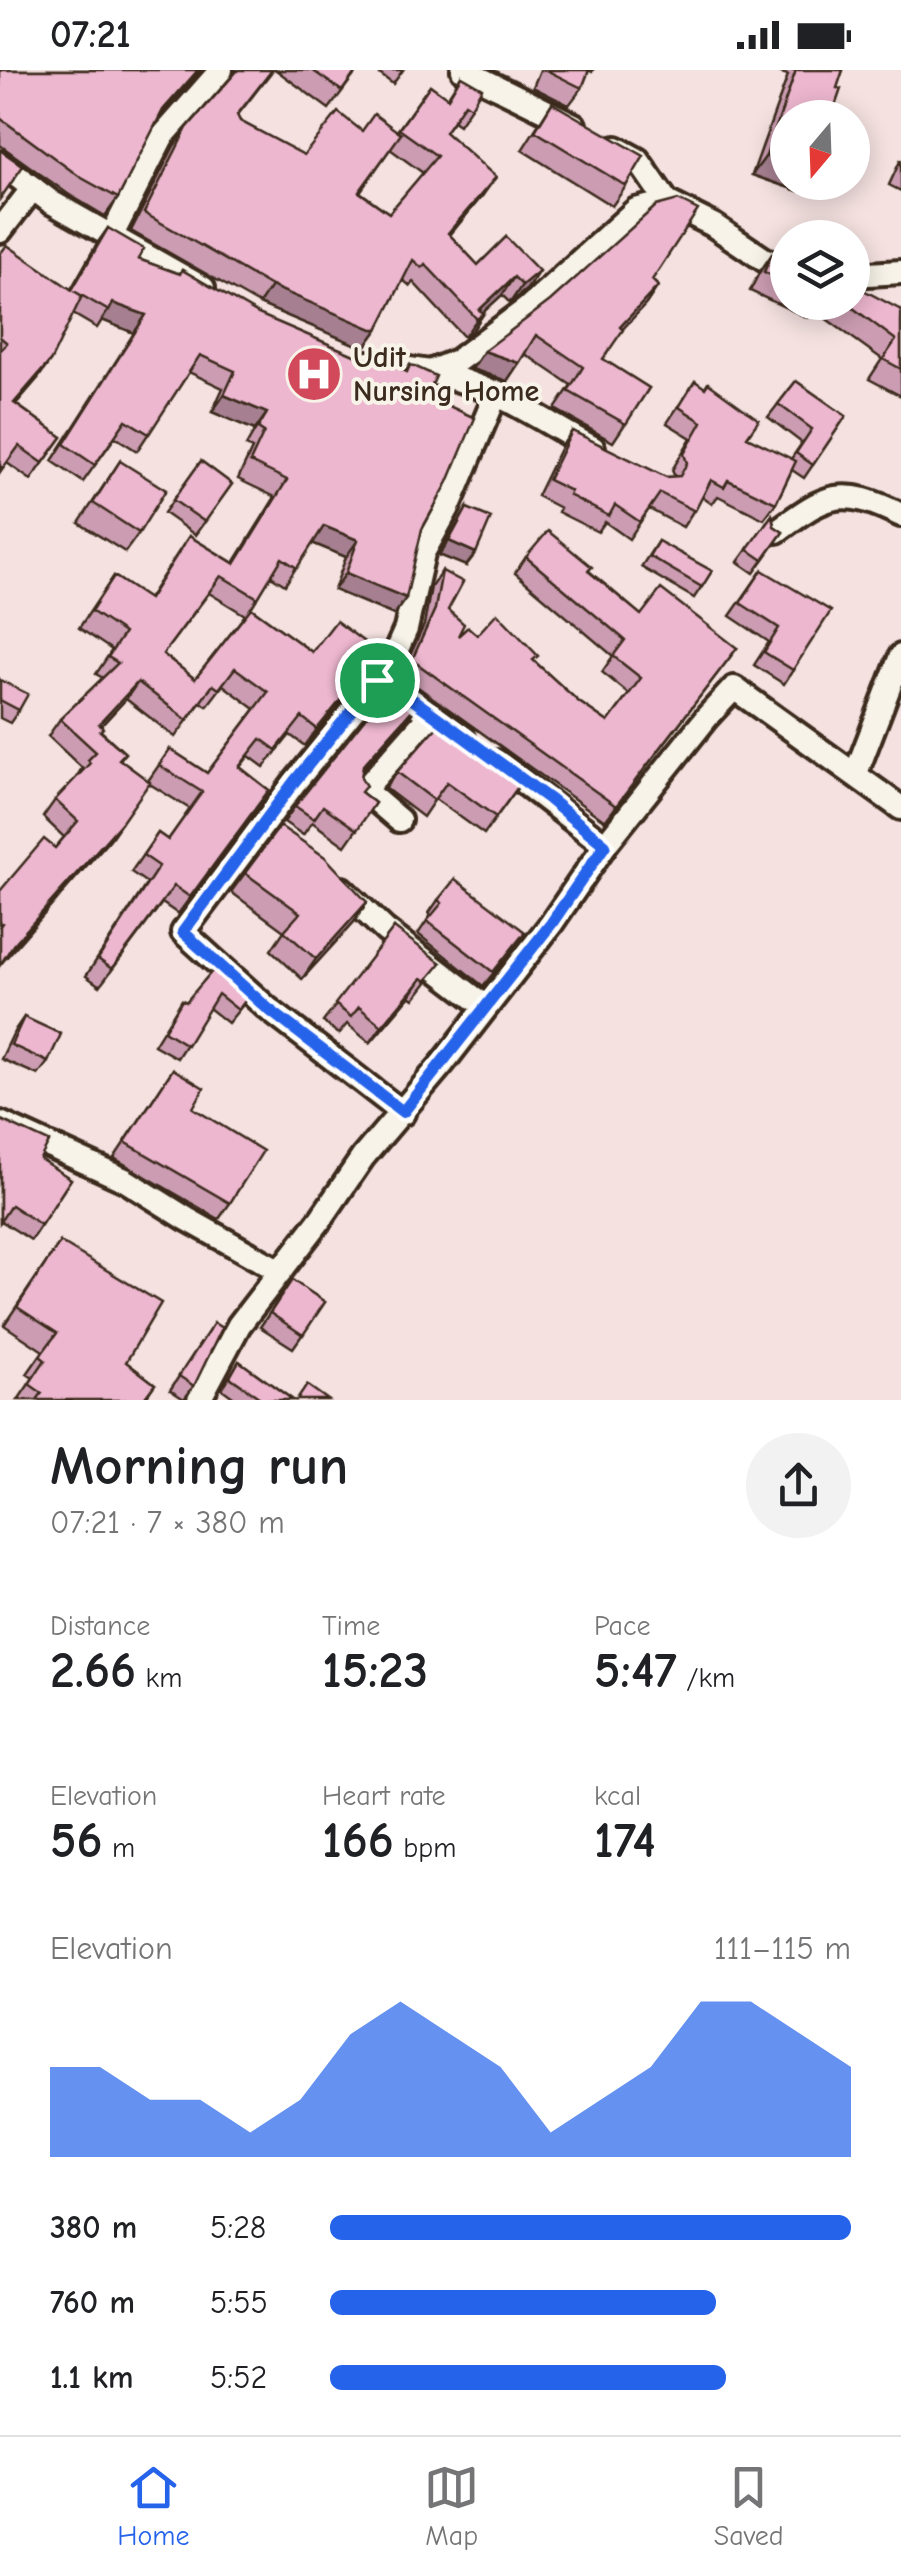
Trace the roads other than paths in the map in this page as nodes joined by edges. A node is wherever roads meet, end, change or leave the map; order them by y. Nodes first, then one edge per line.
1 (221, 70) edge
2 (463, 70) edge
3 (0, 163) edge
4 (32, 188) junction
5 (667, 202) junction
6 (0, 231) edge
7 (112, 236) junction
8 (770, 261) edge
9 (901, 272) edge
10 (870, 274) edge
11 (218, 296) edge
12 (337, 353) edge
13 (430, 372) junction
14 (496, 392) junction
15 (608, 456) edge
16 (901, 516) edge
17 (778, 530) edge
18 (901, 656) edge
19 (377, 680) junction
20 (432, 714) junction
21 (856, 773) junction
22 (901, 808) edge
23 (399, 820) dead end
24 (605, 845) junction
25 (332, 878) edge
26 (486, 1007) junction
27 (403, 1112) junction
28 (0, 1124) edge
29 (280, 1271) junction
30 (199, 1400) edge

1 - 7 street
2 - 5 street
3 - 4 street
4 - 6 street
4 - 7 street
5 - 8 street
5 - 13 street
7 - 11 street
9 - 10 street
12 - 13 street
13 - 14 street
14 - 15 street
14 - 19 street
16 - 17 street
18 - 21 street
19 - 20 street
19 - 27 street
20 - 23 street
20 - 24 street
21 - 22 street
21 - 24 street
24 - 26 street
25 - 26 street
26 - 27 street
27 - 29 street
28 - 29 street
29 - 30 street

